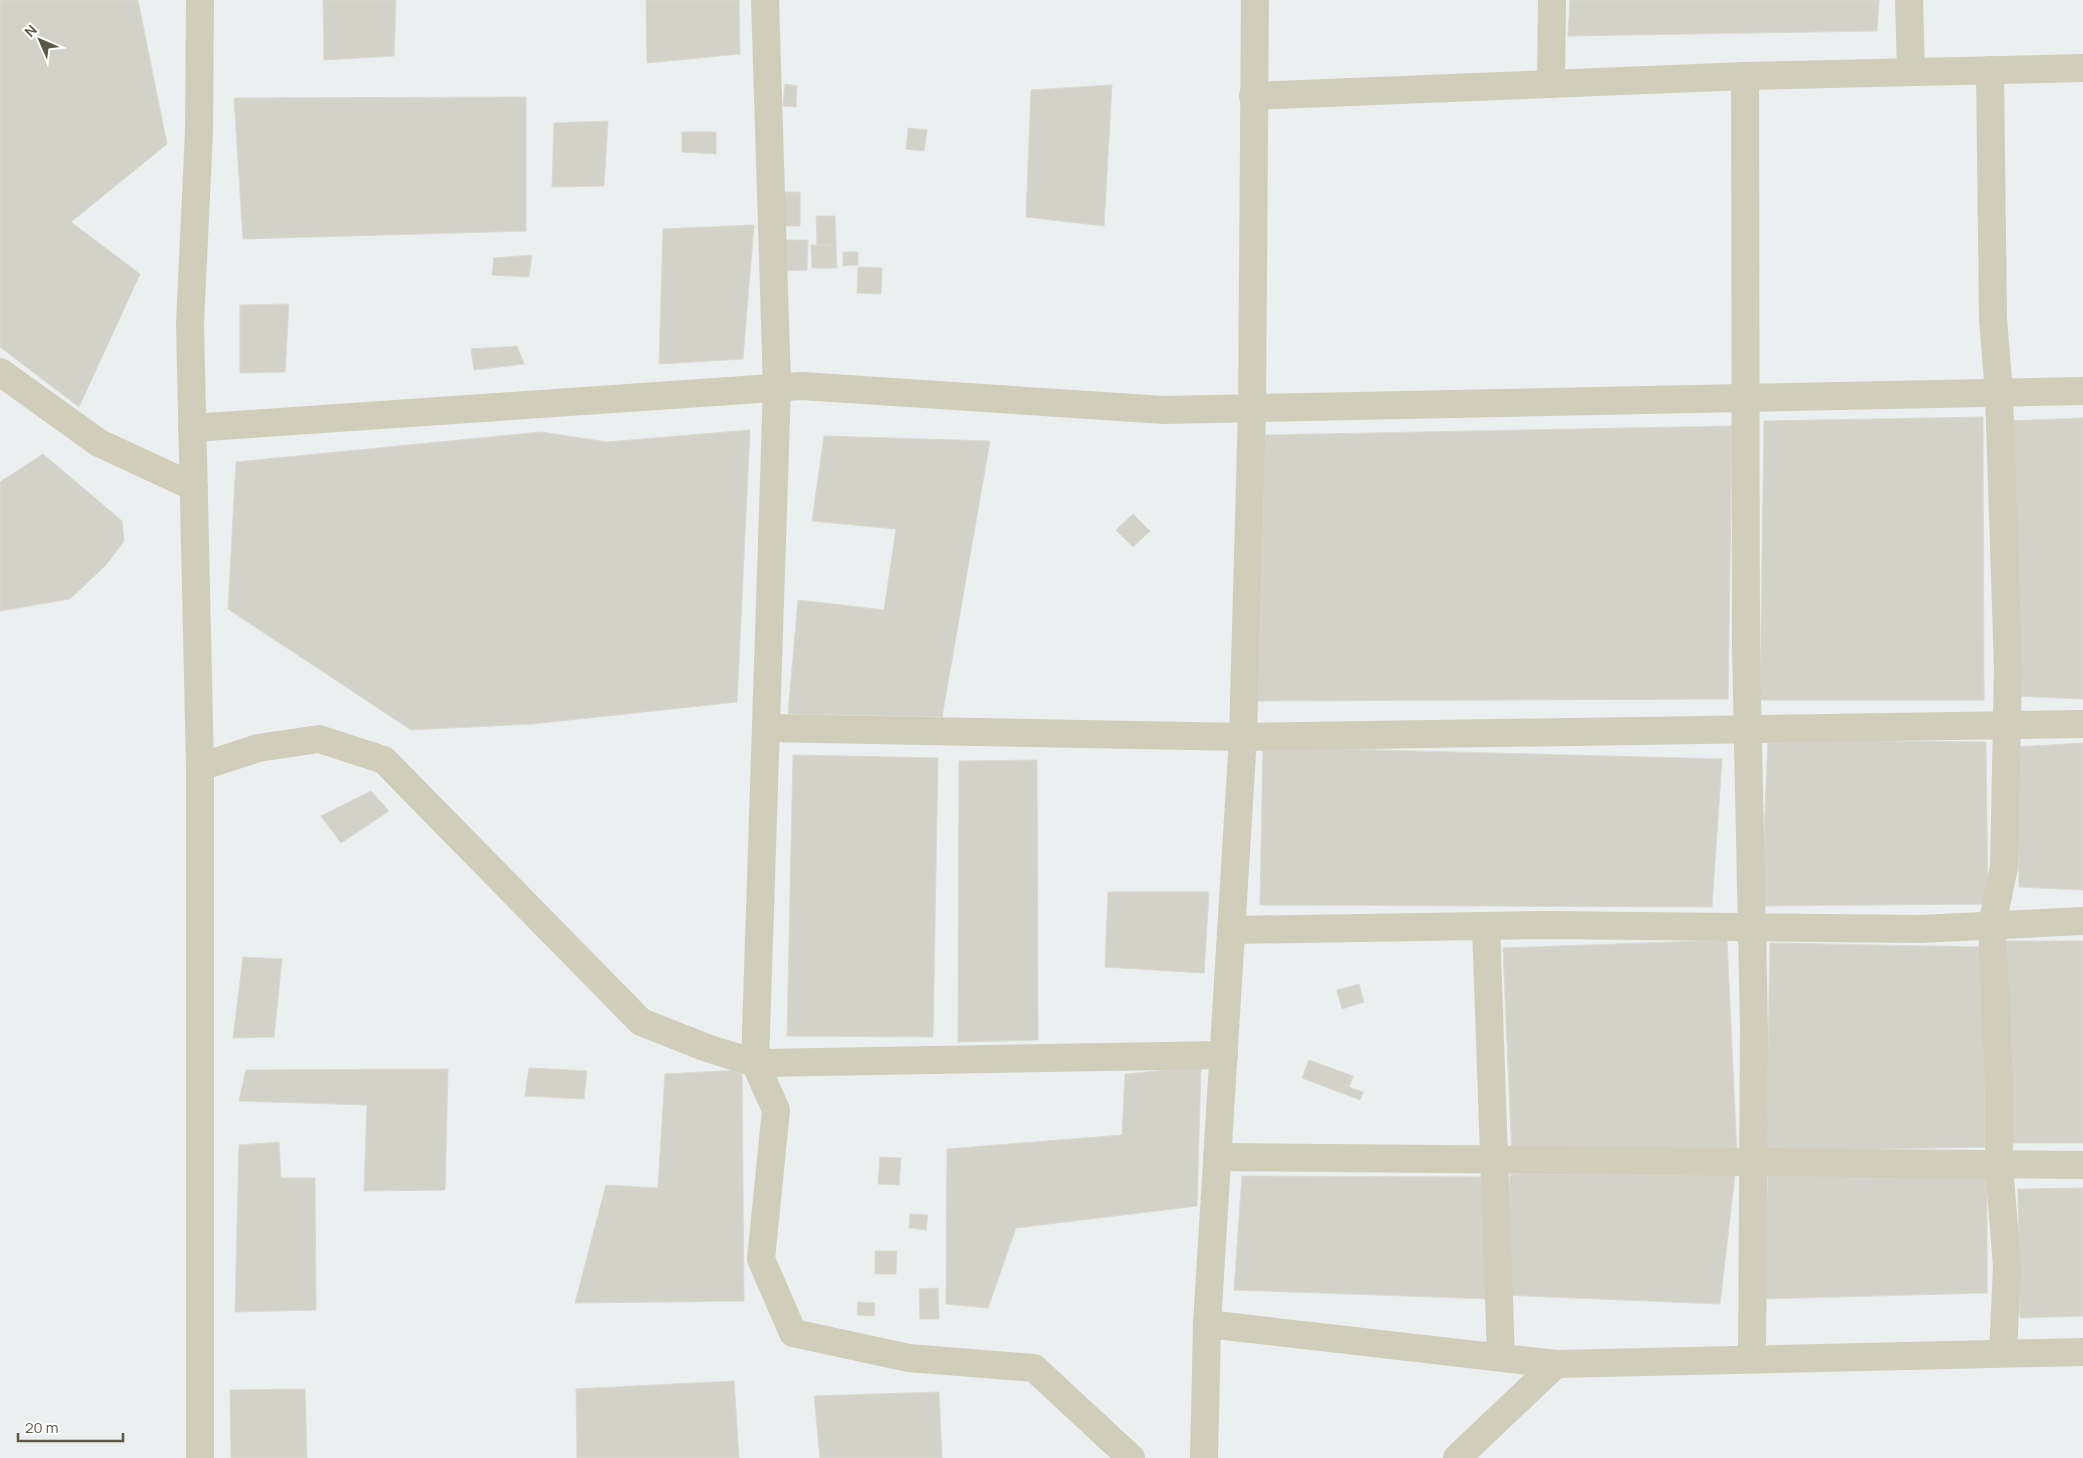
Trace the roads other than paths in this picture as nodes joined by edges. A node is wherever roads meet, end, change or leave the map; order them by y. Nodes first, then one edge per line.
1 (200, 0) edge
2 (765, 0) edge
3 (1255, 0) edge
4 (1552, 0) edge
5 (1909, 0) edge
6 (2083, 68) edge
7 (1990, 70) junction
8 (1911, 72) junction
9 (1745, 76) junction
10 (1550, 84) junction
11 (1253, 96) junction
12 (0, 372) edge
13 (777, 387) junction
14 (2083, 392) edge
15 (1999, 393) junction
16 (1747, 398) junction
17 (1252, 409) junction
18 (192, 428) junction
19 (194, 487) junction
20 (2083, 724) edge
21 (2007, 725) junction
22 (766, 728) junction
23 (1748, 729) junction
24 (1243, 737) junction
25 (200, 767) junction
26 (2083, 921) edge
27 (1992, 925) junction
28 (1486, 926) junction
29 (1754, 928) junction
30 (1232, 930) junction
31 (1224, 1055) junction
32 (755, 1063) junction
33 (1218, 1157) junction
34 (1494, 1160) junction
35 (1754, 1162) junction
36 (1999, 1164) junction
37 (2083, 1165) edge
38 (1207, 1324) junction
39 (2083, 1352) edge
40 (2003, 1353) junction
41 (1501, 1357) junction
42 (1752, 1359) junction
43 (1556, 1364) junction
44 (200, 1458) edge
45 (1131, 1458) edge
46 (1204, 1458) edge
47 (1457, 1458) edge

1 - 18 street
2 - 13 street
3 - 11 street
4 - 10 street
5 - 8 street
6 - 7 street
7 - 8 street
7 - 15 street
8 - 9 street
9 - 10 street
9 - 16 street
10 - 11 street
11 - 17 street
12 - 19 street
13 - 17 street
13 - 18 street
13 - 22 street
14 - 15 street
15 - 16 street
15 - 21 street
16 - 17 street
16 - 23 street
17 - 24 street
18 - 19 street
19 - 25 street
20 - 21 street
21 - 23 street
21 - 27 street
22 - 24 street
22 - 32 street
23 - 24 street
23 - 29 street
24 - 30 street
25 - 32 street
25 - 44 street
26 - 27 street
27 - 29 street
27 - 36 street
28 - 29 street
28 - 30 street
28 - 34 street
29 - 35 street
30 - 31 street
31 - 32 street
31 - 33 street
32 - 45 street
33 - 34 street
33 - 38 street
34 - 35 street
34 - 41 street
35 - 36 street
35 - 42 street
36 - 37 street
36 - 40 street
38 - 41 street
38 - 46 street
39 - 40 street
40 - 42 street
41 - 43 street
42 - 43 street
43 - 47 street

